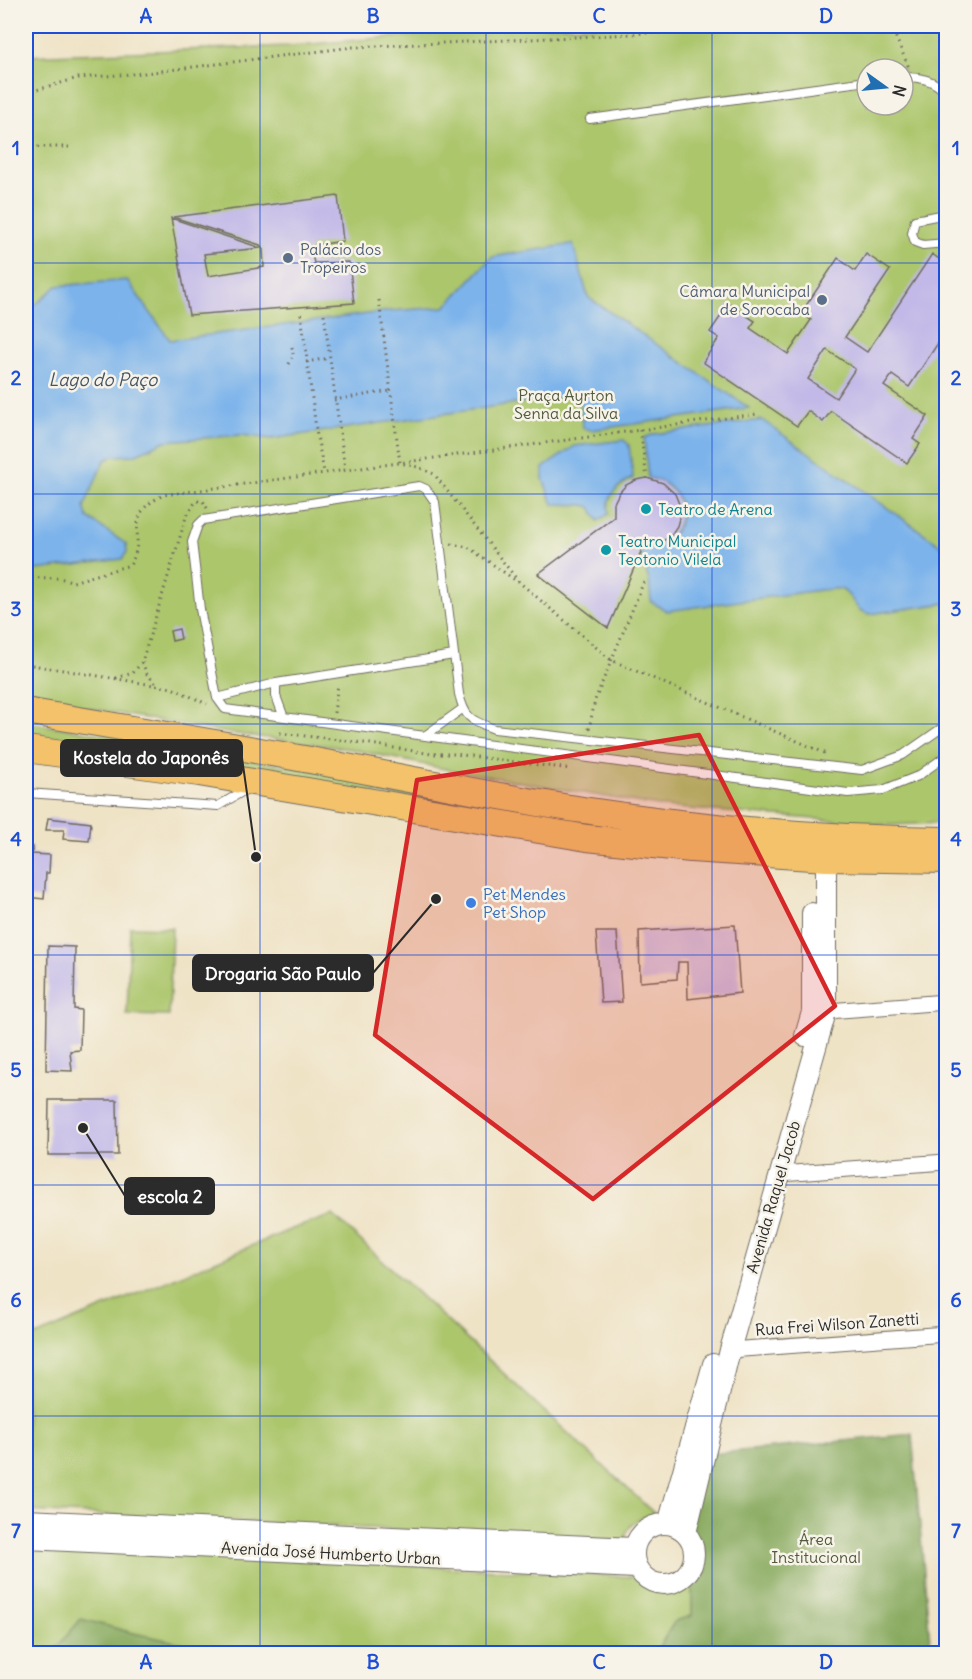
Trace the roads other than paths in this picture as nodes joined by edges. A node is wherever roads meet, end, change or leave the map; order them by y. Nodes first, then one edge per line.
1 (915, 77) edge
2 (855, 83) edge
3 (946, 94) edge
4 (590, 119) dead end
5 (946, 214) edge
6 (946, 243) edge
7 (454, 655) junction
8 (276, 683) junction
9 (217, 698) junction
10 (462, 709) junction
11 (26, 711) edge
12 (283, 715) junction
13 (946, 725) edge
14 (426, 735) junction
15 (26, 749) edge
16 (946, 756) edge
17 (256, 783) junction
18 (26, 794) edge
19 (946, 840) edge
20 (819, 857) junction
21 (946, 860) edge
22 (946, 1002) edge
23 (819, 1012) junction
24 (946, 1162) edge
25 (780, 1174) junction
26 (946, 1334) edge
27 (730, 1350) junction
28 (26, 1520) edge
29 (677, 1528) junction
30 (26, 1539) edge
31 (633, 1548) junction
32 (636, 1568) junction

1 - 3 lane
2 - 4 lane
5 - 6 lane
7 - 8 lane
7 - 9 lane
7 - 10 lane
8 - 9 lane
8 - 12 lane
9 - 12 lane
10 - 13 lane
10 - 14 lane
11 - 19 main road
12 - 14 lane
14 - 16 lane
15 - 17 main road
17 - 18 lane
17 - 20 main road
20 - 21 main road
20 - 23 street, Avenida Raquel Jacob
22 - 23 street
23 - 25 street, Avenida Raquel Jacob
23 - 29 street, Avenida Raquel Jacob
24 - 25 street
25 - 27 street, Avenida Raquel Jacob
26 - 27 street, Rua Frei Wilson Zanetti
27 - 29 street, Avenida Raquel Jacob
28 - 31 street, Avenida José Humberto Urban
29 - 31 street
29 - 32 street, Avenida Raquel Jacob
30 - 32 street, Avenida José Humberto Urban
31 - 32 street

